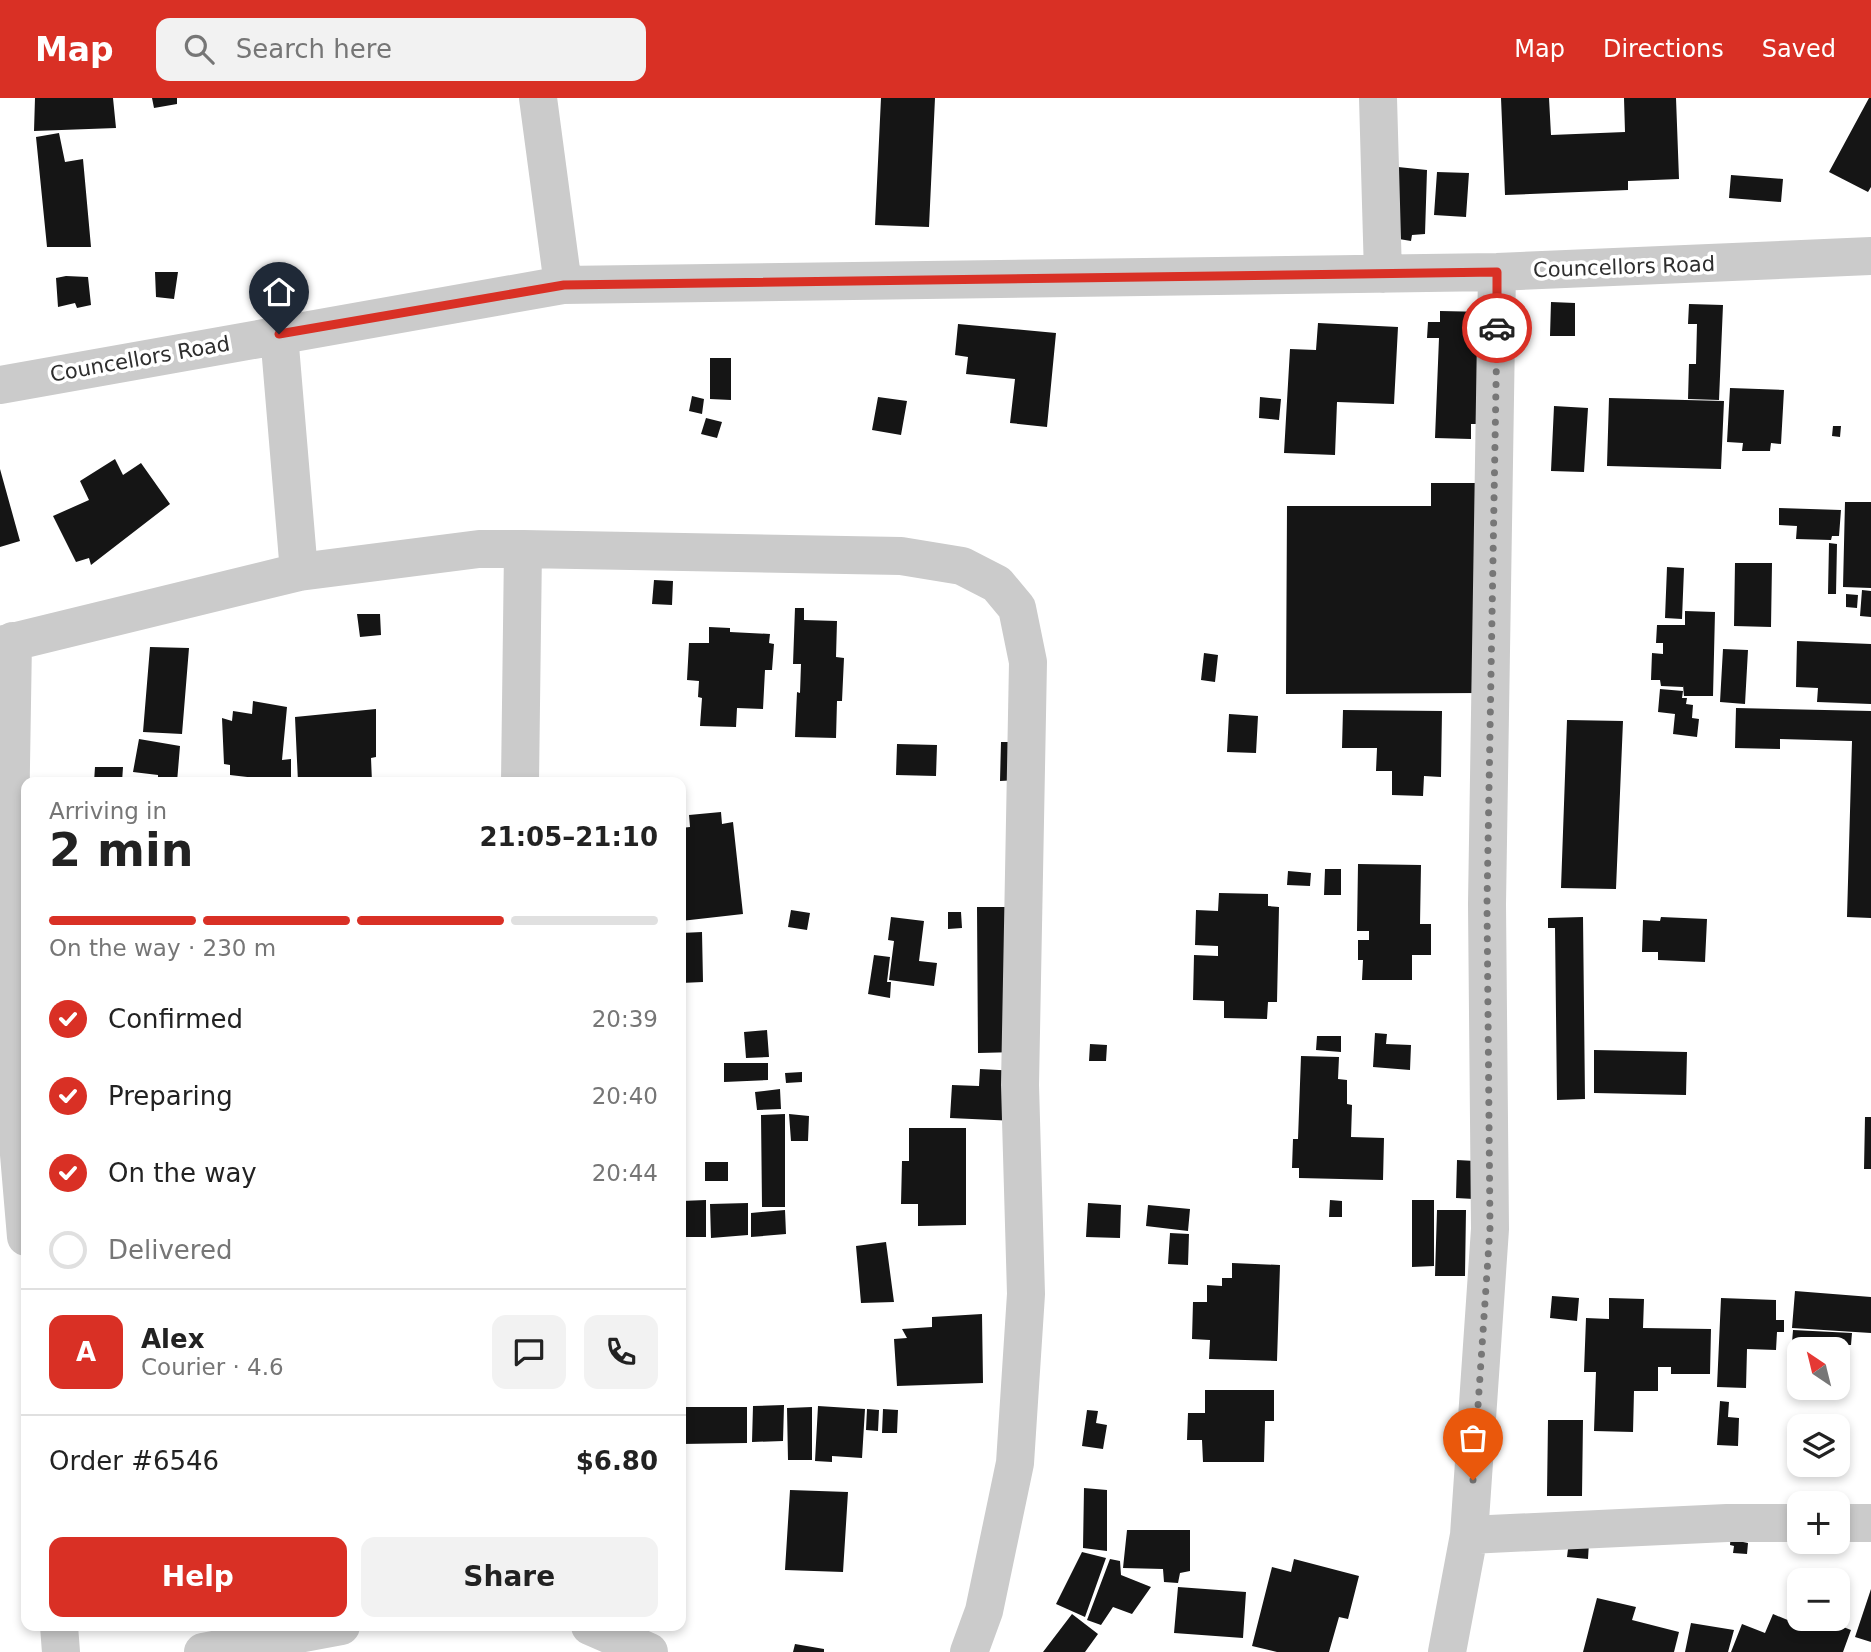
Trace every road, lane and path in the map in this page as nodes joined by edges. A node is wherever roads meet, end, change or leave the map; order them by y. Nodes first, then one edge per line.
1 (537, 98) edge
2 (1378, 98) edge
3 (1871, 256) edge
4 (1497, 272) junction
5 (1383, 274) junction
6 (564, 285) junction
7 (279, 334) junction
8 (0, 384) edge
9 (523, 549) junction
10 (299, 572) junction
11 (6, 643) edge
12 (520, 777) edge
13 (21, 1178) edge
14 (1787, 1523) edge
15 (1850, 1523) edge
16 (1871, 1523) edge
17 (1469, 1535) junction
18 (59, 1631) edge
19 (314, 1631) edge
20 (601, 1631) edge
21 (61, 1652) edge
22 (203, 1652) edge
23 (649, 1652) edge
24 (969, 1652) edge
25 (1447, 1652) edge

1 - 6 street
2 - 5 street
3 - 4 street, Councellors Road
4 - 5 street, Councellors Road
4 - 17 street
5 - 6 street, Councellors Road
6 - 7 street, Councellors Road
7 - 8 street, Councellors Road
7 - 10 street
9 - 10 street
9 - 12 street
9 - 24 street
10 - 11 street
11 - 13 street
14 - 17 street
15 - 16 street
17 - 25 street
18 - 21 street
19 - 22 street
20 - 23 street

